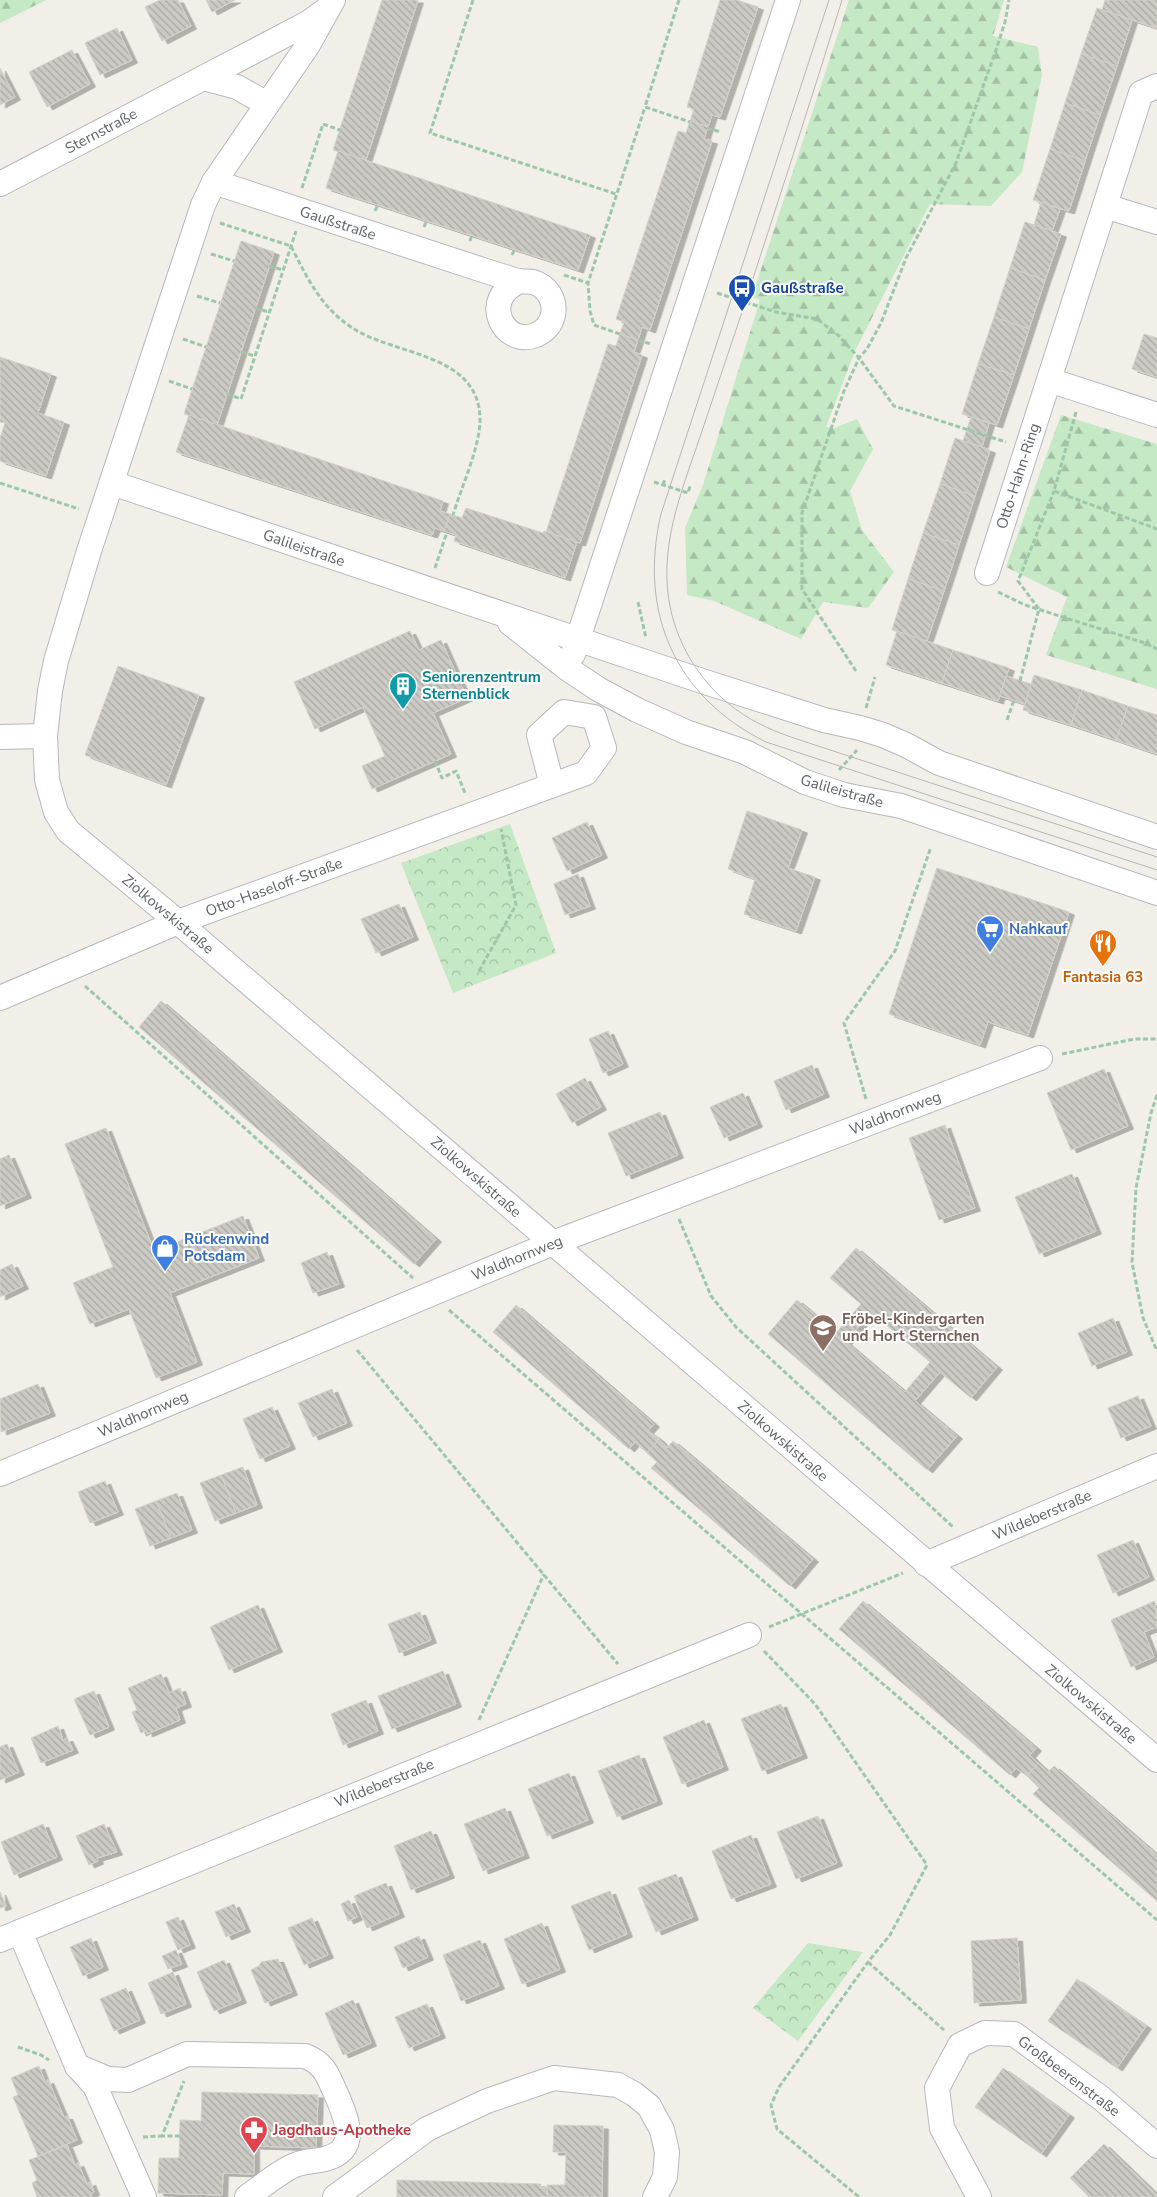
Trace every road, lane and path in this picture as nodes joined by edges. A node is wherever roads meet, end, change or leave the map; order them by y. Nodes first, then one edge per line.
1 (473, 0) edge
2 (679, 0) edge
3 (788, 0) edge
4 (1009, 0) edge
5 (332, 3) edge
6 (203, 78) junction
7 (1157, 86) edge
8 (267, 104) junction
9 (645, 107) junction
10 (690, 122) dead end
11 (340, 130) dead end
12 (214, 182) junction
13 (0, 184) edge
14 (616, 194) junction
15 (1105, 206) junction
16 (302, 211) junction
17 (1157, 222) edge
18 (220, 223) dead end
19 (415, 227) dead end
20 (424, 230) dead end
21 (291, 246) junction
22 (210, 253) dead end
23 (503, 255) dead end
24 (511, 258) dead end
25 (234, 262) dead end
26 (270, 266) dead end
27 (283, 270) junction
28 (562, 274) dead end
29 (520, 281) dead end
30 (588, 283) junction
31 (695, 286) junction
32 (196, 295) dead end
33 (220, 303) dead end
34 (255, 308) dead end
35 (269, 312) junction
36 (620, 334) dead end
37 (182, 339) dead end
38 (206, 347) dead end
39 (241, 352) dead end
40 (255, 356) junction
41 (859, 358) junction
42 (1049, 380) junction
43 (168, 381) dead end
44 (192, 389) dead end
45 (1082, 391) junction
46 (227, 394) dead end
47 (1157, 415) edge
48 (1027, 448) junction
49 (632, 475) junction
50 (665, 478) dead end
51 (0, 483) edge
52 (112, 483) junction
53 (663, 485) junction
54 (690, 486) dead end
55 (1054, 491) junction
56 (453, 515) dead end
57 (101, 516) junction
58 (1157, 529) edge
59 (447, 532) dead end
60 (987, 573) joint
61 (428, 590) junction
62 (1039, 610) junction
63 (497, 613) junction
64 (578, 640) junction
65 (1157, 649) edge
66 (568, 669) junction
67 (856, 671) dead end
68 (1020, 681) dead end
69 (1014, 700) dead end
70 (1007, 720) dead end
71 (45, 736) junction
72 (0, 737) edge
73 (435, 761) dead end
74 (552, 785) dead end
75 (497, 806) junction
76 (474, 814) junction
77 (1157, 837) edge
78 (931, 847) dead end
79 (1157, 893) edge
80 (178, 922) junction
81 (67, 970) junction
82 (479, 971) dead end
83 (0, 998) edge
84 (1157, 1039) edge
85 (1040, 1058) joint
86 (1157, 1095) edge
87 (872, 1122) junction
88 (670, 1198) junction
89 (552, 1243) junction
90 (431, 1294) junction
91 (342, 1331) junction
92 (1157, 1351) edge
93 (1157, 1466) edge
94 (0, 1474) edge
95 (972, 1545) junction
96 (926, 1564) junction
97 (544, 1574) junction
98 (800, 1614) junction
99 (749, 1635) junction
100 (633, 1682) junction
101 (466, 1750) junction
102 (1157, 1760) edge
103 (1157, 1920) edge
104 (10, 1936) edge
105 (868, 1962) junction
106 (960, 2045) junction
107 (18, 2046) dead end
108 (192, 2054) junction
109 (66, 2065) junction
110 (180, 2136) dead end
111 (1157, 2146) edge
112 (144, 2197) edge
113 (246, 2197) edge
114 (335, 2197) edge
115 (655, 2197) edge
116 (859, 2197) edge
117 (979, 2197) edge

1 - 14 path
2 - 9 path
3 - 31 street
4 - 41 path
5 - 6 street, Sternstraße
5 - 8 street
6 - 8 street
6 - 13 street, Sternstraße
7 - 15 street, Otto-Hahn-Ring
8 - 12 street
9 - 10 path
9 - 14 path
11 - 16 path
12 - 16 street, Gaußstraße
12 - 52 street
14 - 30 path
15 - 17 street
15 - 42 street, Otto-Hahn-Ring
16 - 21 path
16 - 29 street, Gaußstraße
18 - 21 path
19 - 20 path
21 - 27 path
21 - 56 path
22 - 25 path
23 - 24 path
26 - 27 path
27 - 35 path
28 - 30 path
30 - 36 path
31 - 41 path
31 - 49 street
32 - 33 path
34 - 35 path
35 - 40 path
37 - 38 path
39 - 40 path
40 - 46 path
41 - 48 path
41 - 67 path
42 - 45 street
42 - 48 street, Otto-Hahn-Ring
43 - 44 path
45 - 47 street
45 - 55 path
48 - 60 street, Otto-Hahn-Ring
49 - 53 path
49 - 64 street
50 - 53 path
51 - 57 path
52 - 57 street, Ziolkowskistraße
52 - 61 street, Galileistraße
53 - 54 path
55 - 58 path
55 - 62 path
57 - 71 street, Ziolkowskistraße
59 - 61 path
60 - 62 path
61 - 63 street, Galileistraße
62 - 65 path
62 - 68 path
63 - 64 street, Galileistraße
63 - 66 street, Galileistraße
64 - 66 street
64 - 77 street, Galileistraße
66 - 79 street, Galileistraße
69 - 70 path
71 - 72 street
71 - 80 street, Ziolkowskistraße
73 - 76 path
74 - 75 street, Otto-Haseloff-Straße
75 - 76 street, Otto-Haseloff-Straße
75 - 82 path
76 - 80 street, Otto-Haseloff-Straße
78 - 87 path
80 - 81 street, Otto-Haseloff-Straße
80 - 89 street, Ziolkowskistraße
81 - 83 street, Otto-Haseloff-Straße
81 - 90 path
84 - 85 path
85 - 87 street, Waldhornweg
86 - 92 path
87 - 88 street, Waldhornweg
88 - 89 street, Waldhornweg
88 - 95 path
89 - 90 street, Waldhornweg
89 - 96 street, Ziolkowskistraße
90 - 91 street, Waldhornweg
90 - 98 path
91 - 94 street, Waldhornweg
91 - 97 path
93 - 95 street, Wildeberstraße
95 - 96 street, Wildeberstraße
96 - 98 path
96 - 102 street, Ziolkowskistraße
97 - 100 path
97 - 101 path
98 - 99 path
98 - 103 path
99 - 100 street, Wildeberstraße
99 - 105 path
100 - 101 street, Wildeberstraße
101 - 104 street, Wildeberstraße
104 - 109 street, Wildeberstraße
105 - 106 path
105 - 116 path
106 - 111 street, Großbeerenstraße
106 - 117 street
107 - 109 path
108 - 109 street
108 - 110 path
108 - 113 street
109 - 112 street, Wildeberstraße
114 - 115 street

